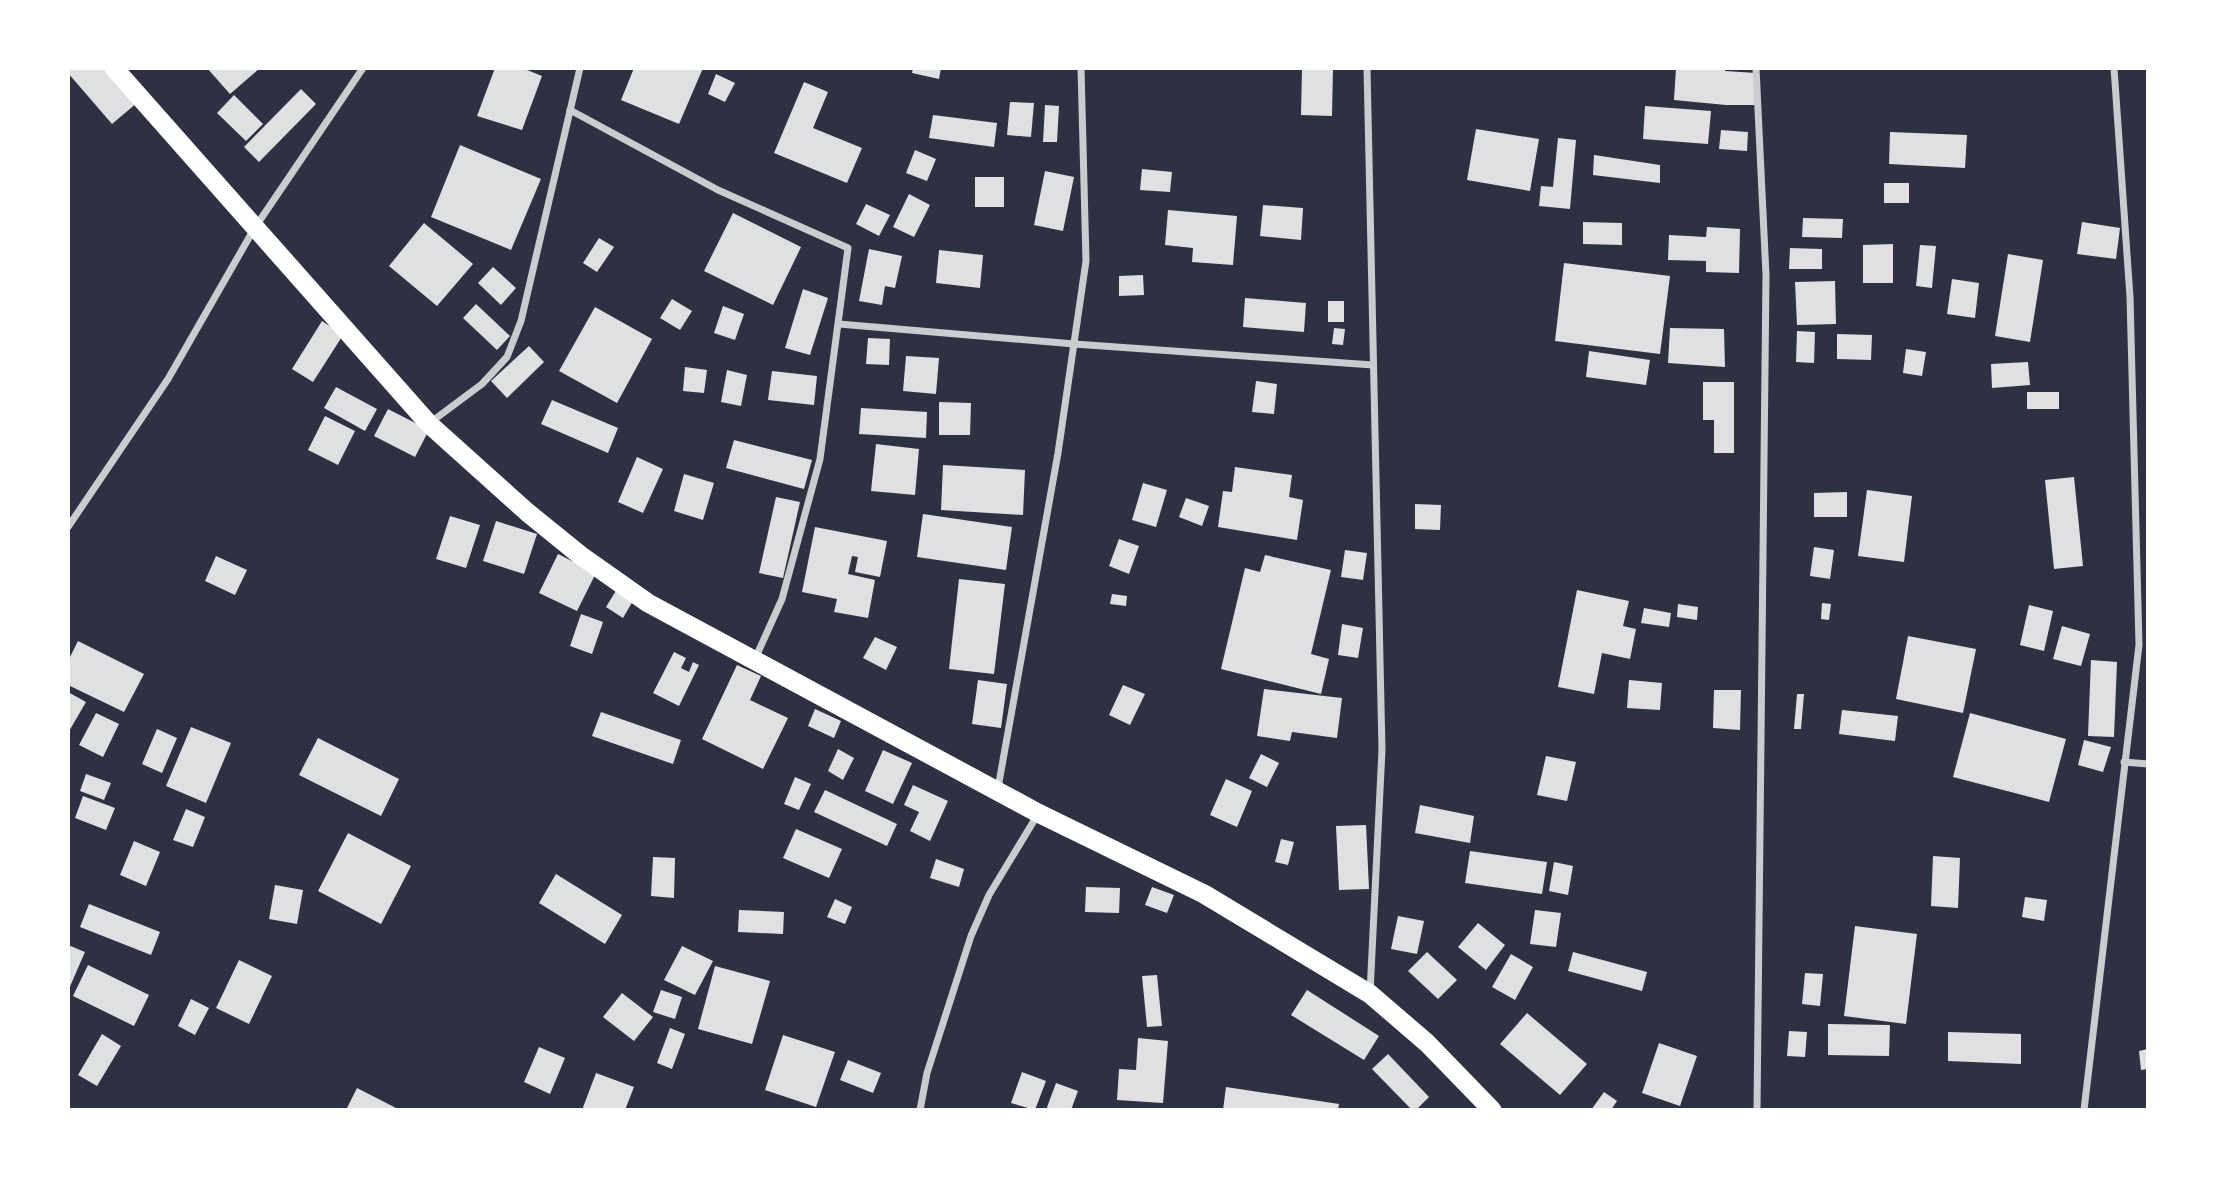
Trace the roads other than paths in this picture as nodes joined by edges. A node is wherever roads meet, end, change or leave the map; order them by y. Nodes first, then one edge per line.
1 (114, 68) edge
2 (363, 68) edge
3 (580, 68) edge
4 (1081, 68) edge
5 (1367, 68) edge
6 (1756, 68) edge
7 (2114, 68) edge
8 (570, 110) junction
9 (254, 229) junction
10 (839, 324) junction
11 (1074, 344) junction
12 (1373, 365) junction
13 (429, 424) junction
14 (68, 527) edge
15 (754, 660) junction
16 (2124, 762) junction
17 (2148, 764) edge
18 (997, 792) junction
19 (1038, 813) junction
20 (1370, 994) junction
21 (920, 1110) edge
22 (1492, 1110) edge
23 (1757, 1110) edge
24 (2084, 1110) edge

1 - 9 highway
2 - 9 street
3 - 8 street
4 - 11 street
5 - 12 street
6 - 23 street
7 - 16 street
8 - 10 street
8 - 13 street
9 - 13 highway
9 - 14 street
10 - 11 street
10 - 15 street
11 - 12 street
11 - 18 street
12 - 20 street
13 - 15 highway
15 - 18 highway
16 - 17 street
16 - 24 street
18 - 19 highway
19 - 20 highway
19 - 21 street
20 - 22 highway

